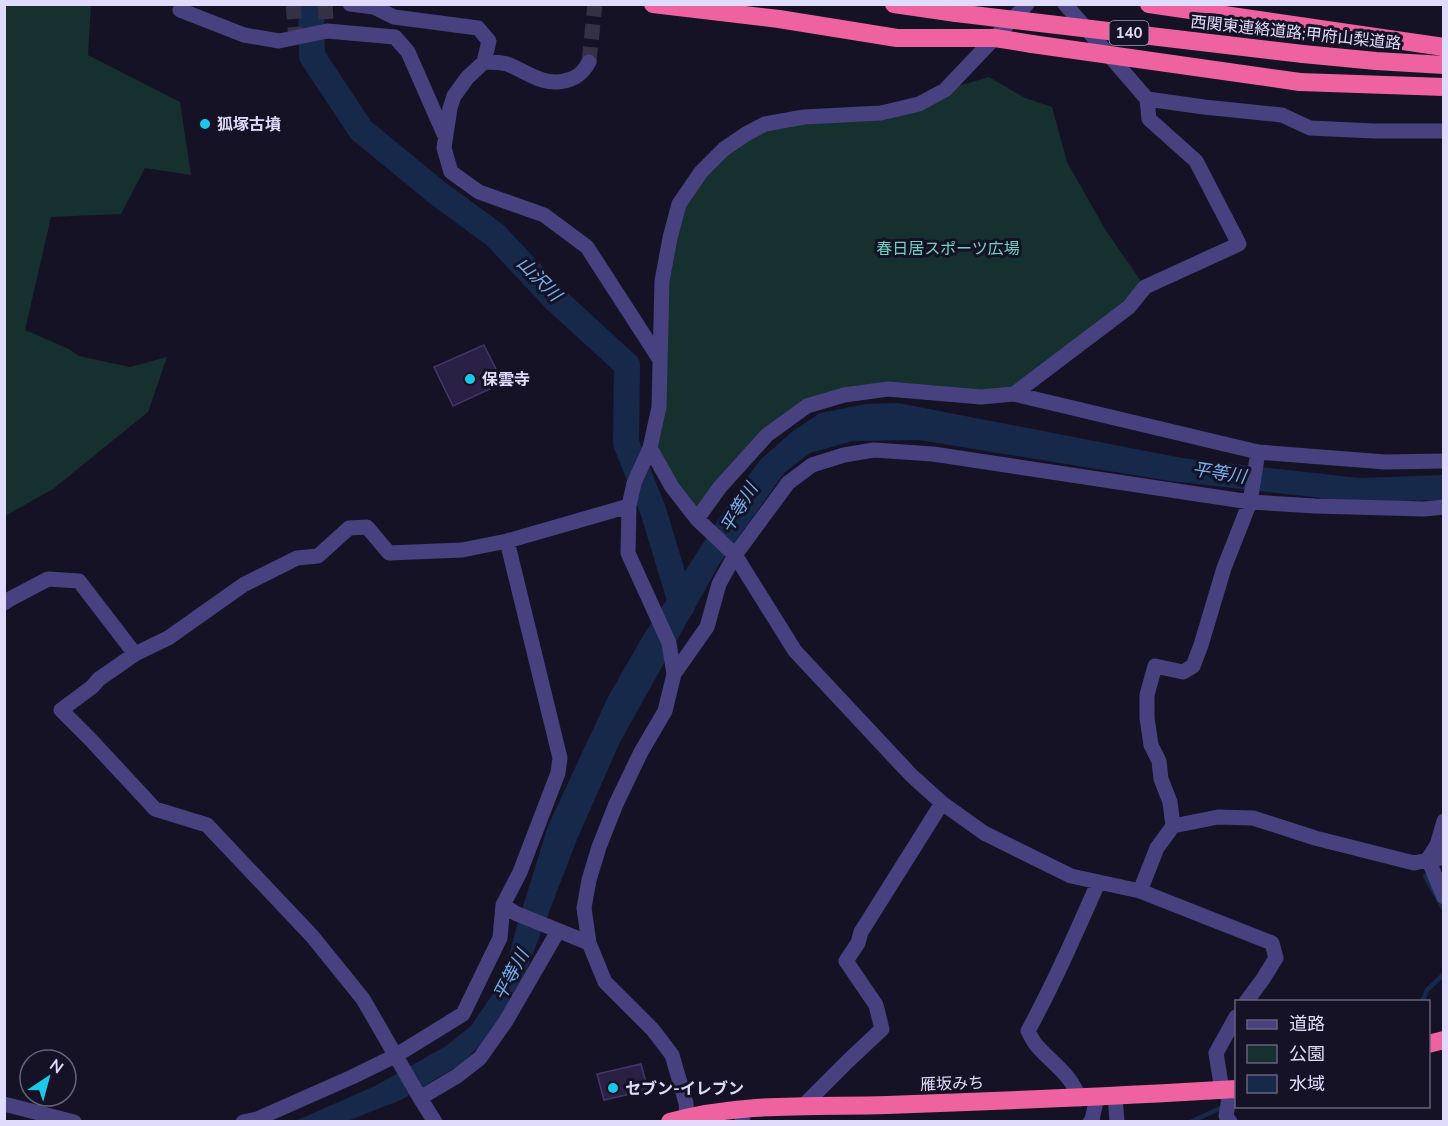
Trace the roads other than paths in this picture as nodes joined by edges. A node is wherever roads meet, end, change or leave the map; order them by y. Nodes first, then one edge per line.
1 (350, 4) edge
2 (653, 4) edge
3 (894, 4) edge
4 (1027, 4) edge
5 (1065, 4) edge
6 (1149, 4) edge
7 (180, 10) dead end
8 (995, 38) junction
9 (1443, 47) edge
10 (484, 62) junction
11 (588, 62) tunnel mouth
12 (1443, 65) edge
13 (1443, 87) edge
14 (1147, 99) junction
15 (1443, 131) edge
16 (446, 137) junction
17 (660, 360) junction
18 (1014, 394) junction
19 (648, 452) junction
20 (1258, 452) junction
21 (1443, 461) edge
22 (1250, 502) junction
23 (629, 506) junction
24 (1443, 507) edge
25 (697, 519) junction
26 (507, 541) junction
27 (735, 555) junction
28 (4, 603) edge
29 (135, 654) junction
30 (674, 674) junction
31 (942, 803) junction
32 (1443, 821) edge
33 (1173, 826) junction
34 (1436, 858) edge
35 (1098, 883) junction
36 (1140, 891) junction
37 (1443, 897) edge
38 (509, 909) junction
39 (555, 928) junction
40 (589, 943) junction
41 (1247, 1000) edge
42 (1235, 1019) edge
43 (395, 1056) junction
44 (1229, 1093) edge
45 (1106, 1097) junction
46 (420, 1098) junction
47 (1079, 1099) junction
48 (4, 1104) edge
49 (804, 1105) junction
50 (742, 1116) edge
51 (678, 1119) edge
52 (1228, 1119) edge
53 (74, 1122) edge
54 (243, 1122) edge
55 (435, 1122) edge
56 (1090, 1122) edge
57 (1117, 1122) edge

1 - 10 street
2 - 8 highway
3 - 12 highway, 西関東連絡道路;甲府山梨道路 / 140, bridge
4 - 8 street
5 - 14 street
6 - 9 highway
7 - 16 street
8 - 13 highway, bridge
8 - 17 street
10 - 11 street
10 - 16 street
14 - 15 street
14 - 18 street
16 - 17 street
17 - 19 street
18 - 20 street
18 - 25 street
19 - 23 street
19 - 25 street
20 - 21 street
20 - 22 street
22 - 24 street
22 - 27 street
22 - 33 street
23 - 26 street
23 - 30 street
25 - 27 street
26 - 29 street
26 - 38 street
27 - 30 street
27 - 31 street
28 - 29 street
29 - 43 street
30 - 40 street
31 - 35 street
31 - 49 street
32 - 34 street
33 - 34 street
33 - 36 street
34 - 37 street
35 - 36 street
35 - 47 street
36 - 41 street
38 - 39 street
38 - 43 street
39 - 40 street
39 - 46 street
40 - 51 street
42 - 44 street
43 - 46 street
43 - 54 street
44 - 45 highway, 雁坂みち
44 - 52 street
45 - 47 highway, 雁坂みち
45 - 56 street
45 - 57 street
46 - 55 street
47 - 49 highway, 雁坂みち
48 - 53 street
49 - 50 highway, 雁坂みち
50 - 51 highway, 雁坂みち

